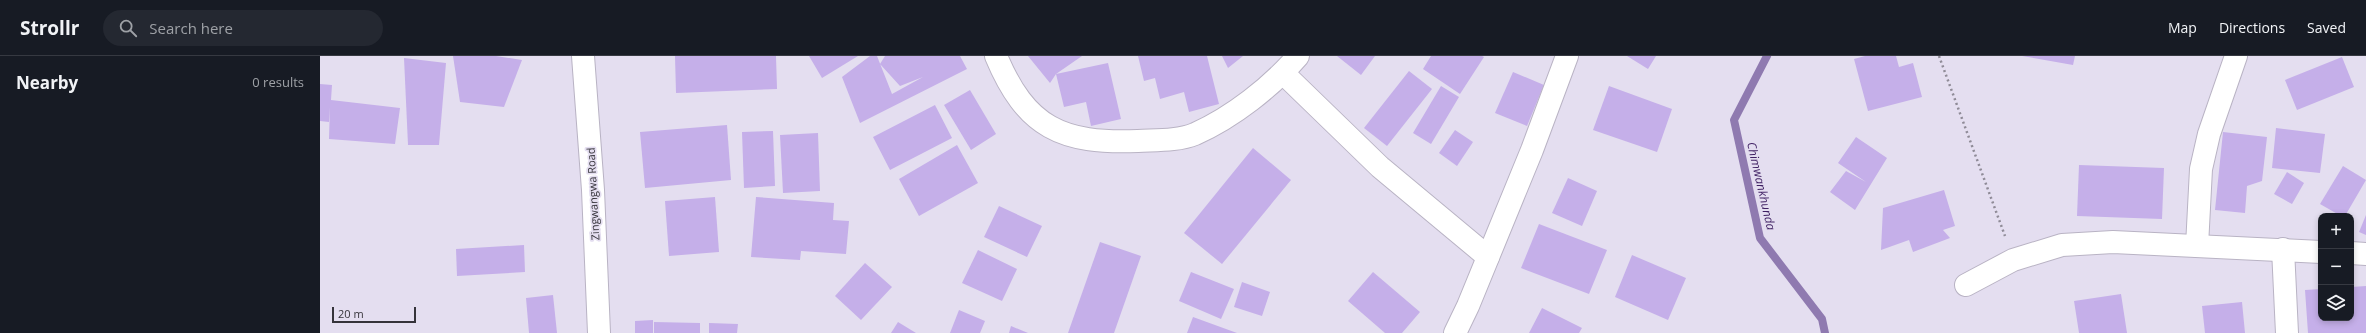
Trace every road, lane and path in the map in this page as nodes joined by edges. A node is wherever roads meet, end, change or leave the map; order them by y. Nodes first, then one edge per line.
1 (583, 56) edge
2 (996, 56) edge
3 (1298, 56) edge
4 (1566, 56) edge
5 (1939, 56) edge
6 (2236, 56) edge
7 (1283, 74) junction
8 (2197, 246) junction
9 (2283, 250) junction
10 (2318, 252) edge
11 (2354, 253) edge
12 (2366, 254) edge
13 (1488, 257) junction
14 (2014, 260) junction
15 (1966, 285) dead end
16 (599, 333) edge
17 (1455, 333) edge
18 (2287, 333) edge

1 - 16 street, Zingwangwa Road
2 - 7 street
3 - 7 street
4 - 13 street
5 - 14 path
6 - 8 street
7 - 13 street
8 - 9 street
8 - 14 street
9 - 10 street
9 - 18 street
11 - 12 street
13 - 17 street
14 - 15 street

